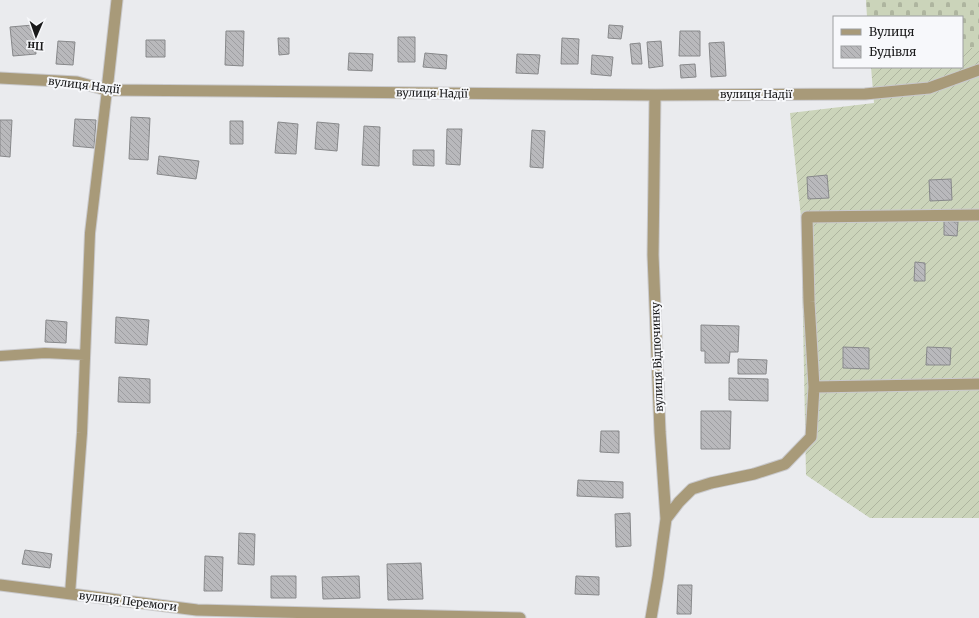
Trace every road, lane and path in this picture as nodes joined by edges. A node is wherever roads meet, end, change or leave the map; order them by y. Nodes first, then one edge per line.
1 (118, 0) edge
2 (979, 70) edge
3 (0, 78) edge
4 (107, 90) junction
5 (655, 95) junction
6 (979, 215) edge
7 (85, 355) junction
8 (0, 356) edge
9 (979, 384) edge
10 (814, 387) junction
11 (666, 519) junction
12 (0, 585) edge
13 (70, 594) junction
14 (520, 618) edge
15 (650, 618) edge

1 - 4 street
2 - 5 street, вулиця Надії
3 - 4 street, вулиця Надії
4 - 5 street, вулиця Надії
4 - 7 lane
5 - 11 street, вулиця Відпочинку
6 - 10 street
7 - 8 lane
7 - 13 lane
9 - 10 street
10 - 11 street
11 - 15 street, вулиця Відпочинку
12 - 13 street, вулиця Перемоги
13 - 14 street, вулиця Перемоги

